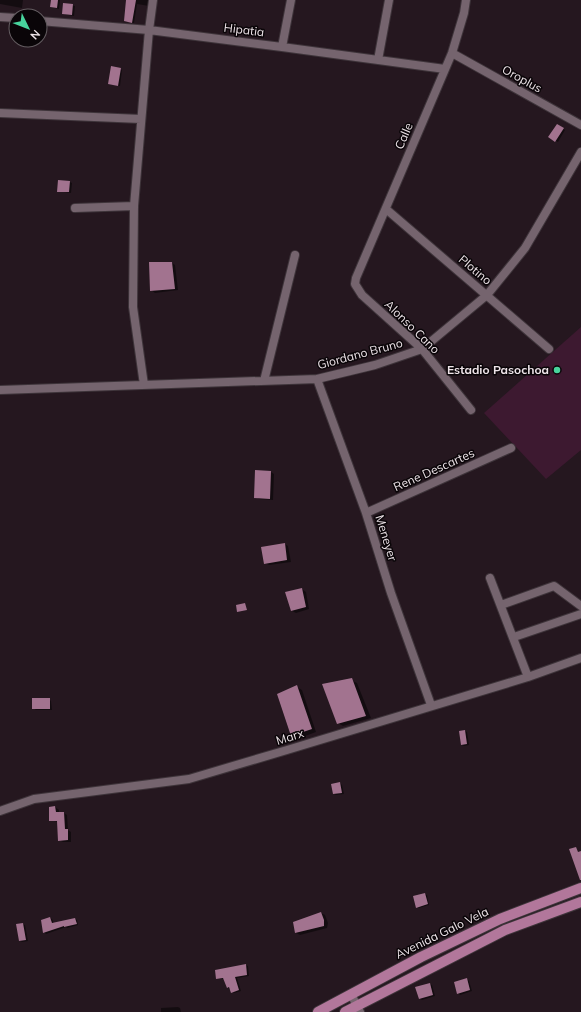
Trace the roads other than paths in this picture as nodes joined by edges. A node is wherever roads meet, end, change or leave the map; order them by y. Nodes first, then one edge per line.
1 (154, 0) edge
2 (291, 0) edge
3 (389, 0) edge
4 (466, 0) edge
5 (48, 22) edge
6 (148, 30) junction
7 (282, 47) junction
8 (452, 53) junction
9 (378, 60) junction
10 (445, 70) junction
11 (0, 114) edge
12 (141, 119) junction
13 (581, 125) edge
14 (581, 152) edge
15 (134, 206) junction
16 (75, 208) dead end
17 (386, 209) junction
18 (294, 255) dead end
19 (356, 278) joint
20 (487, 295) junction
21 (422, 349) junction
22 (549, 349) dead end
23 (317, 379) junction
24 (264, 381) junction
25 (144, 385) junction
26 (0, 390) edge
27 (471, 410) dead end
28 (511, 448) dead end
29 (366, 513) junction
30 (490, 578) dead end
31 (501, 605) junction
32 (581, 606) edge
33 (581, 614) edge
34 (514, 637) junction
35 (581, 658) edge
36 (528, 677) junction
37 (431, 705) junction
38 (0, 811) edge
39 (581, 888) edge
40 (581, 902) edge
41 (500, 919) junction
42 (505, 930) junction
43 (351, 994) junction
44 (358, 1009) edge
45 (318, 1012) edge
46 (345, 1012) edge

1 - 6 street
2 - 7 street
3 - 9 street
4 - 8 street, Calle
5 - 6 street, Hipatia
6 - 7 street, Hipatia
6 - 12 street
7 - 9 street, Hipatia
8 - 10 street, Calle
8 - 13 street, Oroplus
9 - 10 street, Hipatia
10 - 17 street, Calle
11 - 12 street
12 - 15 street
14 - 20 street, Giordano Bruno
15 - 16 street
15 - 25 street
17 - 19 street, Calle
17 - 20 street, Plotino
18 - 24 street
19 - 21 street, Alonso Cano
20 - 21 street, Giordano Bruno
20 - 22 street, Plotino
21 - 23 street, Giordano Bruno
21 - 27 street, Alonso Cano
23 - 24 street, Giordano Bruno
23 - 29 street, Meneyer
24 - 25 street, Giordano Bruno
25 - 26 street, Giordano Bruno
28 - 29 street, Rene Descartes
29 - 37 street, Meneyer
30 - 31 street
31 - 32 street
31 - 34 street
33 - 34 street
34 - 36 street
35 - 36 street, Marx
36 - 37 street, Marx
37 - 38 street, Marx
39 - 41 main road, Avenida Galo Vela
40 - 42 main road
41 - 42 main road
41 - 43 main road, Avenida Galo Vela
42 - 44 main road
43 - 44 street
43 - 45 main road, Avenida Galo Vela
44 - 46 main road

